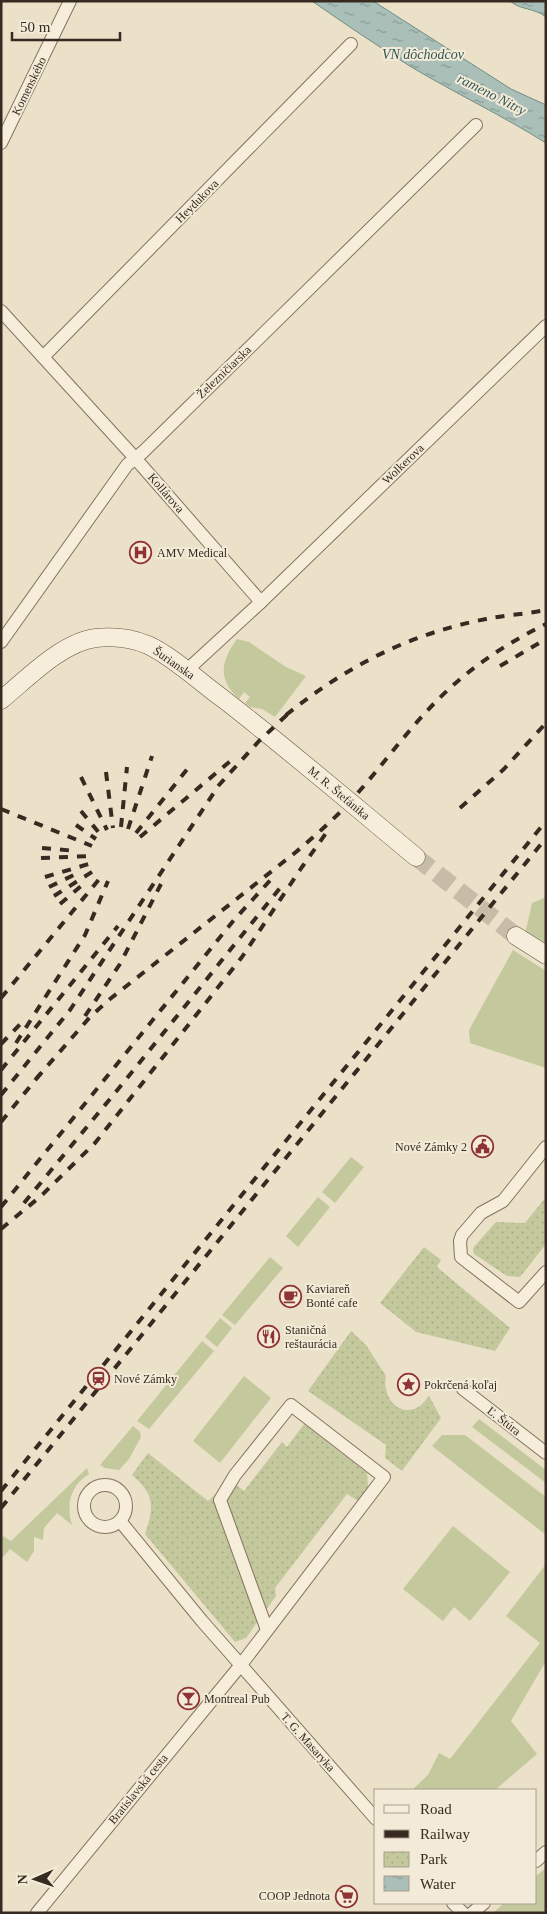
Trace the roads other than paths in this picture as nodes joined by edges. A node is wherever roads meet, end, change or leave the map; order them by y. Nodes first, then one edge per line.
1 (70, 1) edge
2 (351, 44) dead end
3 (476, 125) dead end
4 (1, 143) edge
5 (1, 311) edge
6 (546, 326) edge
7 (43, 357) junction
8 (135, 458) junction
9 (260, 602) junction
10 (1, 642) edge
11 (186, 671) junction
12 (1, 700) edge
13 (262, 729) joint
14 (416, 857) tunnel mouth
15 (516, 936) tunnel mouth
16 (546, 955) edge
17 (546, 1147) edge
18 (545, 1274) edge
19 (463, 1388) dead end
20 (546, 1453) edge
21 (120, 1521) dead end
22 (267, 1630) junction
23 (240, 1666) junction
24 (374, 1817) edge
25 (454, 1904) edge
26 (483, 1904) edge
27 (37, 1913) edge
28 (463, 1913) edge
29 (472, 1913) edge

1 - 4 street, Komenského
2 - 7 street, Heydukova
3 - 8 street, Železničiarska
5 - 7 street, Kollárova
6 - 9 street, Wolkerova
7 - 8 street, Kollárova
8 - 9 street, Kollárova
8 - 10 street, Železničiarska
9 - 11 street
11 - 12 street, Šurianska
11 - 13 street, Šurianska
13 - 14 street, M. R. Štefánika
15 - 16 street
17 - 18 street
19 - 20 street, Ľ. Štúra
21 - 23 street, T. G. Masaryka
22 - 22 street, Bratislavská cesta
22 - 23 street, Bratislavská cesta
23 - 24 street, T. G. Masaryka
23 - 27 street, Bratislavská cesta
25 - 28 street
26 - 29 street

